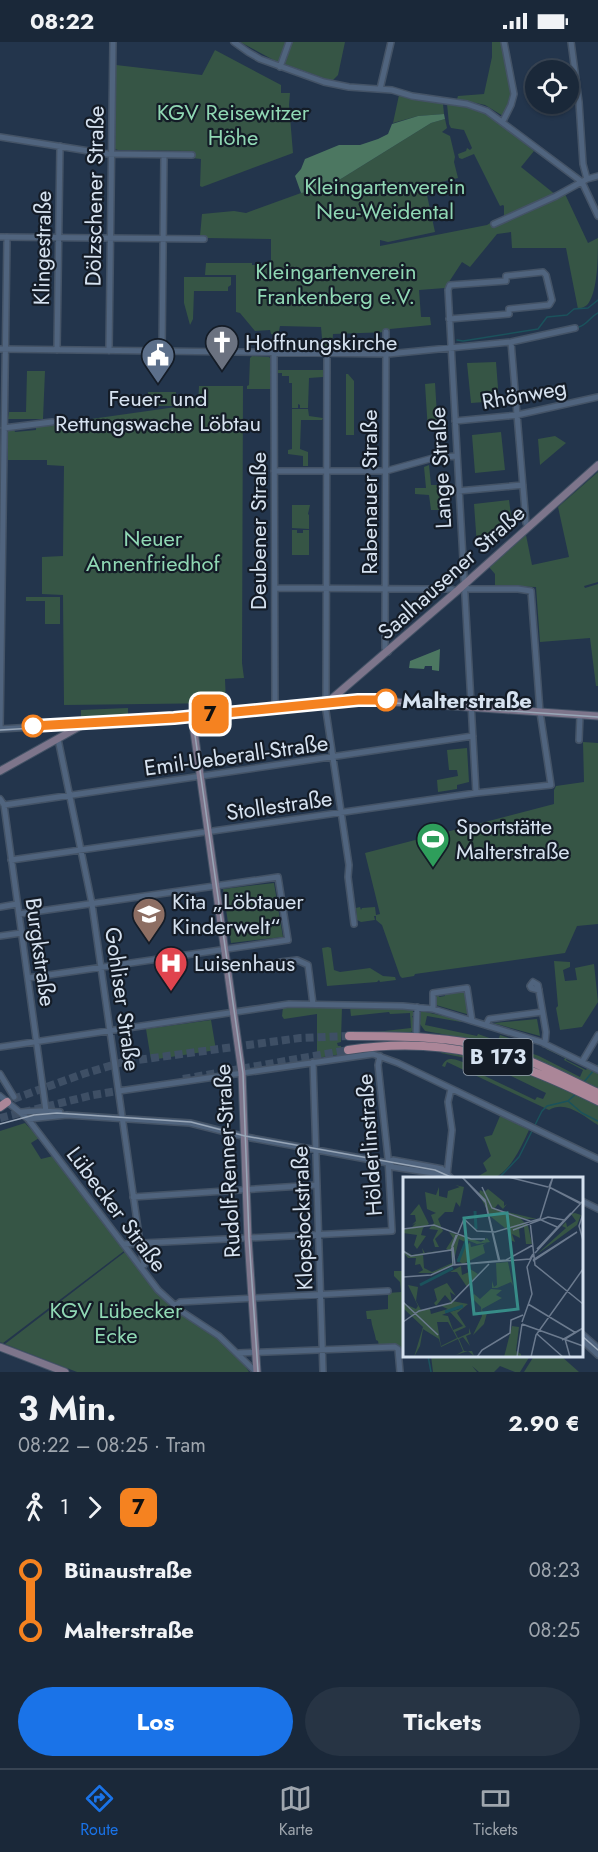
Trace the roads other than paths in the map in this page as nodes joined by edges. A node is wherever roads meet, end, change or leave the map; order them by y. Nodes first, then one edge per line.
1 (112, 42) edge
2 (234, 42) edge
3 (289, 42) edge
4 (391, 42) edge
5 (504, 42) edge
6 (571, 42) edge
7 (280, 67) junction
8 (380, 89) junction
9 (503, 121) junction
10 (0, 137) edge
11 (60, 146) junction
12 (112, 154) junction
13 (164, 155) junction
14 (192, 155) dead end
15 (598, 176) edge
16 (585, 180) junction
17 (598, 216) edge
18 (494, 224) dead end
19 (0, 237) edge
20 (7, 237) junction
21 (59, 237) junction
22 (111, 238) junction
23 (163, 238) junction
24 (204, 239) dead end
25 (449, 319) junction
26 (576, 328) dead end
27 (386, 332) dead end
28 (511, 342) junction
29 (451, 348) junction
30 (3, 349) edge
31 (57, 350) junction
32 (109, 351) junction
33 (162, 351) junction
34 (274, 352) junction
35 (327, 353) junction
36 (385, 354) junction
37 (598, 397) edge
38 (516, 415) junction
39 (454, 421) junction
40 (52, 422) dead end
41 (3, 425) edge
42 (456, 456) junction
43 (598, 465) edge
44 (274, 471) junction
45 (327, 471) junction
46 (386, 471) junction
47 (523, 485) junction
48 (458, 491) junction
49 (528, 528) junction
50 (2, 530) edge
51 (2, 539) edge
52 (463, 586) junction
53 (275, 588) junction
54 (327, 589) junction
55 (385, 589) junction
56 (457, 591) junction
57 (1, 635) edge
58 (1, 647) edge
59 (388, 652) junction
60 (326, 704) junction
61 (471, 707) junction
62 (275, 709) junction
63 (540, 712) junction
64 (580, 715) junction
65 (598, 716) edge
66 (192, 717) junction
67 (84, 724) junction
68 (0, 729) edge
69 (472, 736) junction
70 (58, 739) junction
71 (579, 740) dead end
72 (333, 757) junction
73 (0, 771) edge
74 (200, 777) junction
75 (476, 793) junction
76 (70, 796) junction
77 (0, 799) edge
78 (4, 806) junction
79 (341, 813) junction
80 (207, 832) junction
81 (82, 850) junction
82 (11, 860) junction
83 (215, 886) junction
84 (17, 904) junction
85 (92, 904) junction
86 (0, 907) edge
87 (19, 914) junction
88 (354, 924) dead end
89 (21, 933) junction
90 (0, 936) edge
91 (224, 950) junction
92 (280, 962) dead end
93 (102, 968) junction
94 (28, 978) junction
95 (539, 990) dead end
96 (313, 1004) junction
97 (417, 1007) junction
98 (433, 1009) junction
99 (234, 1012) junction
100 (542, 1012) junction
101 (472, 1021) junction
102 (486, 1025) junction
103 (111, 1030) junction
104 (598, 1035) edge
105 (349, 1036) tunnel mouth
106 (36, 1041) junction
107 (416, 1042) junction
108 (545, 1044) junction
109 (0, 1047) edge
110 (348, 1050) tunnel mouth
111 (380, 1056) junction
112 (313, 1062) junction
113 (582, 1062) junction
114 (596, 1068) edge
115 (242, 1073) junction
116 (0, 1074) edge
117 (451, 1089) junction
118 (585, 1090) junction
119 (119, 1091) junction
120 (598, 1093) edge
121 (4, 1100) edge
122 (598, 1101) edge
123 (21, 1112) junction
124 (46, 1114) junction
125 (123, 1118) junction
126 (28, 1119) junction
127 (37, 1131) junction
128 (245, 1137) junction
129 (316, 1149) junction
130 (598, 1159) edge
131 (388, 1163) junction
132 (449, 1177) edge
133 (317, 1185) junction
134 (246, 1189) junction
135 (133, 1197) junction
136 (583, 1202) edge
137 (598, 1209) edge
138 (319, 1235) junction
139 (248, 1238) junction
140 (140, 1243) junction
141 (123, 1244) junction
142 (144, 1265) dead end
143 (388, 1291) dead end
144 (321, 1294) junction
145 (252, 1297) junction
146 (175, 1306) junction
147 (583, 1335) edge
148 (583, 1341) edge
149 (0, 1347) edge
150 (598, 1348) edge
151 (322, 1349) junction
152 (255, 1352) junction
153 (238, 1353) junction
154 (598, 1355) edge
155 (65, 1372) edge
156 (257, 1372) edge
157 (323, 1372) edge
158 (400, 1372) edge

1 - 12 street, Dölzschener Straße
2 - 7 street
3 - 7 street
4 - 8 street
5 - 9 street
6 - 16 street
7 - 8 street
8 - 9 street
9 - 16 street
10 - 11 street
11 - 12 street
11 - 21 street, Klingestraße
12 - 13 street
12 - 22 street, Dölzschener Straße
13 - 14 street
13 - 23 street
15 - 16 street
16 - 17 street
16 - 18 street
19 - 20 street
20 - 21 street
20 - 30 street
21 - 22 street
21 - 31 street, Klingestraße
22 - 23 street
22 - 32 street, Dölzschener Straße
23 - 24 street
23 - 33 street
25 - 25 street, Lange Straße
25 - 29 street, Lange Straße
26 - 28 street
27 - 36 street, Rabenauer Straße
28 - 29 street
28 - 38 street
29 - 36 street
29 - 39 street, Lange Straße
30 - 31 street
30 - 41 street
31 - 32 street
32 - 33 street
33 - 34 street
34 - 35 street
34 - 44 street, Deubener Straße
35 - 36 street
35 - 45 street
36 - 46 street, Rabenauer Straße
37 - 38 street, Rhönweg
38 - 39 street, Rhönweg
38 - 47 street
39 - 42 street, Lange Straße
40 - 41 street
41 - 50 street
42 - 46 street
42 - 48 street, Lange Straße
43 - 49 street, Saalhausener Straße
44 - 45 street
44 - 53 street, Deubener Straße
45 - 46 street
45 - 54 street
46 - 55 street, Rabenauer Straße
47 - 48 street
47 - 49 street
48 - 52 street, Lange Straße
49 - 52 street, Saalhausener Straße
50 - 51 street
51 - 57 street
52 - 56 street, Saalhausener Straße
52 - 61 street, Lange Straße
52 - 63 street
53 - 54 street
53 - 62 street, Deubener Straße
54 - 55 street
54 - 60 street
55 - 56 street
55 - 59 street, Rabenauer Straße
56 - 59 street, Saalhausener Straße
57 - 58 street
58 - 68 street
59 - 60 street, Saalhausener Straße
60 - 61 street
60 - 62 street
60 - 72 street
61 - 63 street
61 - 69 street, Lange Straße
62 - 66 street
63 - 64 street
63 - 75 street, Stollestraße
64 - 65 street
64 - 71 street
66 - 67 street
66 - 74 street
67 - 68 street
67 - 70 street
69 - 72 street, Emil-Ueberall-Straße
69 - 75 street, Lange Straße
70 - 73 street
70 - 76 street, Gohliser Straße
72 - 74 street, Emil-Ueberall-Straße
72 - 79 street
74 - 76 street, Emil-Ueberall-Straße
74 - 80 street
75 - 79 street, Stollestraße
76 - 78 street, Emil-Ueberall-Straße
76 - 81 street, Gohliser Straße
77 - 78 street, Burgkstraße
78 - 82 street, Burgkstraße
79 - 80 street, Stollestraße
79 - 88 street
80 - 81 street, Stollestraße
80 - 83 street
81 - 82 street, Stollestraße
81 - 85 street, Gohliser Straße
82 - 84 street, Burgkstraße
83 - 85 street
83 - 91 street, Rudolf-Renner-Straße
83 - 91 street
84 - 86 street
84 - 87 street, Burgkstraße
85 - 87 street
85 - 93 street, Gohliser Straße
87 - 89 street, Burgkstraße
89 - 90 street
89 - 94 street, Burgkstraße
91 - 93 street
91 - 99 street, Rudolf-Renner-Straße
92 - 96 street
93 - 94 street
93 - 103 street, Gohliser Straße
94 - 106 street, Burgkstraße
95 - 100 street
96 - 97 street
96 - 99 street
97 - 98 street
97 - 107 street
98 - 101 street
98 - 101 street
99 - 103 street
99 - 115 street, Rudolf-Renner-Straße
100 - 102 street
100 - 108 street
101 - 102 street
102 - 108 street
103 - 106 street
103 - 119 street, Gohliser Straße
104 - 113 street
105 - 107 main road, B 173
106 - 109 street
106 - 124 street, Burgkstraße
107 - 110 main road, B 173
107 - 118 main road, B 173
108 - 113 street
111 - 112 street
111 - 117 street
111 - 131 street, Hölderlinstraße
112 - 115 street
112 - 129 street, Klopstockstraße
113 - 114 street
115 - 119 street
115 - 128 street, Rudolf-Renner-Straße
116 - 121 street
117 - 130 street
117 - 132 street
118 - 120 main road, B 173
118 - 122 main road, B 173
119 - 125 street, Gohliser Straße
121 - 123 street, Lübecker Straße
123 - 124 street
123 - 126 street, Lübecker Straße
124 - 125 street
124 - 126 street
124 - 127 street
125 - 128 street
125 - 135 street, Gohliser Straße
126 - 127 street, Lübecker Straße
127 - 141 street, Lübecker Straße
128 - 129 street
128 - 134 street, Rudolf-Renner-Straße
129 - 131 street
129 - 133 street, Klopstockstraße
131 - 132 street
131 - 138 street, Hölderlinstraße
133 - 134 street
133 - 138 street, Klopstockstraße
134 - 135 street
134 - 139 street, Rudolf-Renner-Straße
135 - 140 street, Gohliser Straße
136 - 137 street
138 - 139 street
138 - 144 street, Klopstockstraße
139 - 140 street
139 - 145 street, Rudolf-Renner-Straße
140 - 141 street
140 - 142 street, Gohliser Straße
141 - 146 street, Lübecker Straße
143 - 144 street
144 - 145 street
144 - 151 street, Klopstockstraße
145 - 146 street
145 - 152 street, Rudolf-Renner-Straße
146 - 153 street, Lübecker Straße
147 - 150 street
148 - 154 street
149 - 155 street
151 - 152 street
151 - 157 street, Klopstockstraße
151 - 158 street
152 - 153 street
152 - 156 street, Rudolf-Renner-Straße
153 - 156 street, Lübecker Straße

